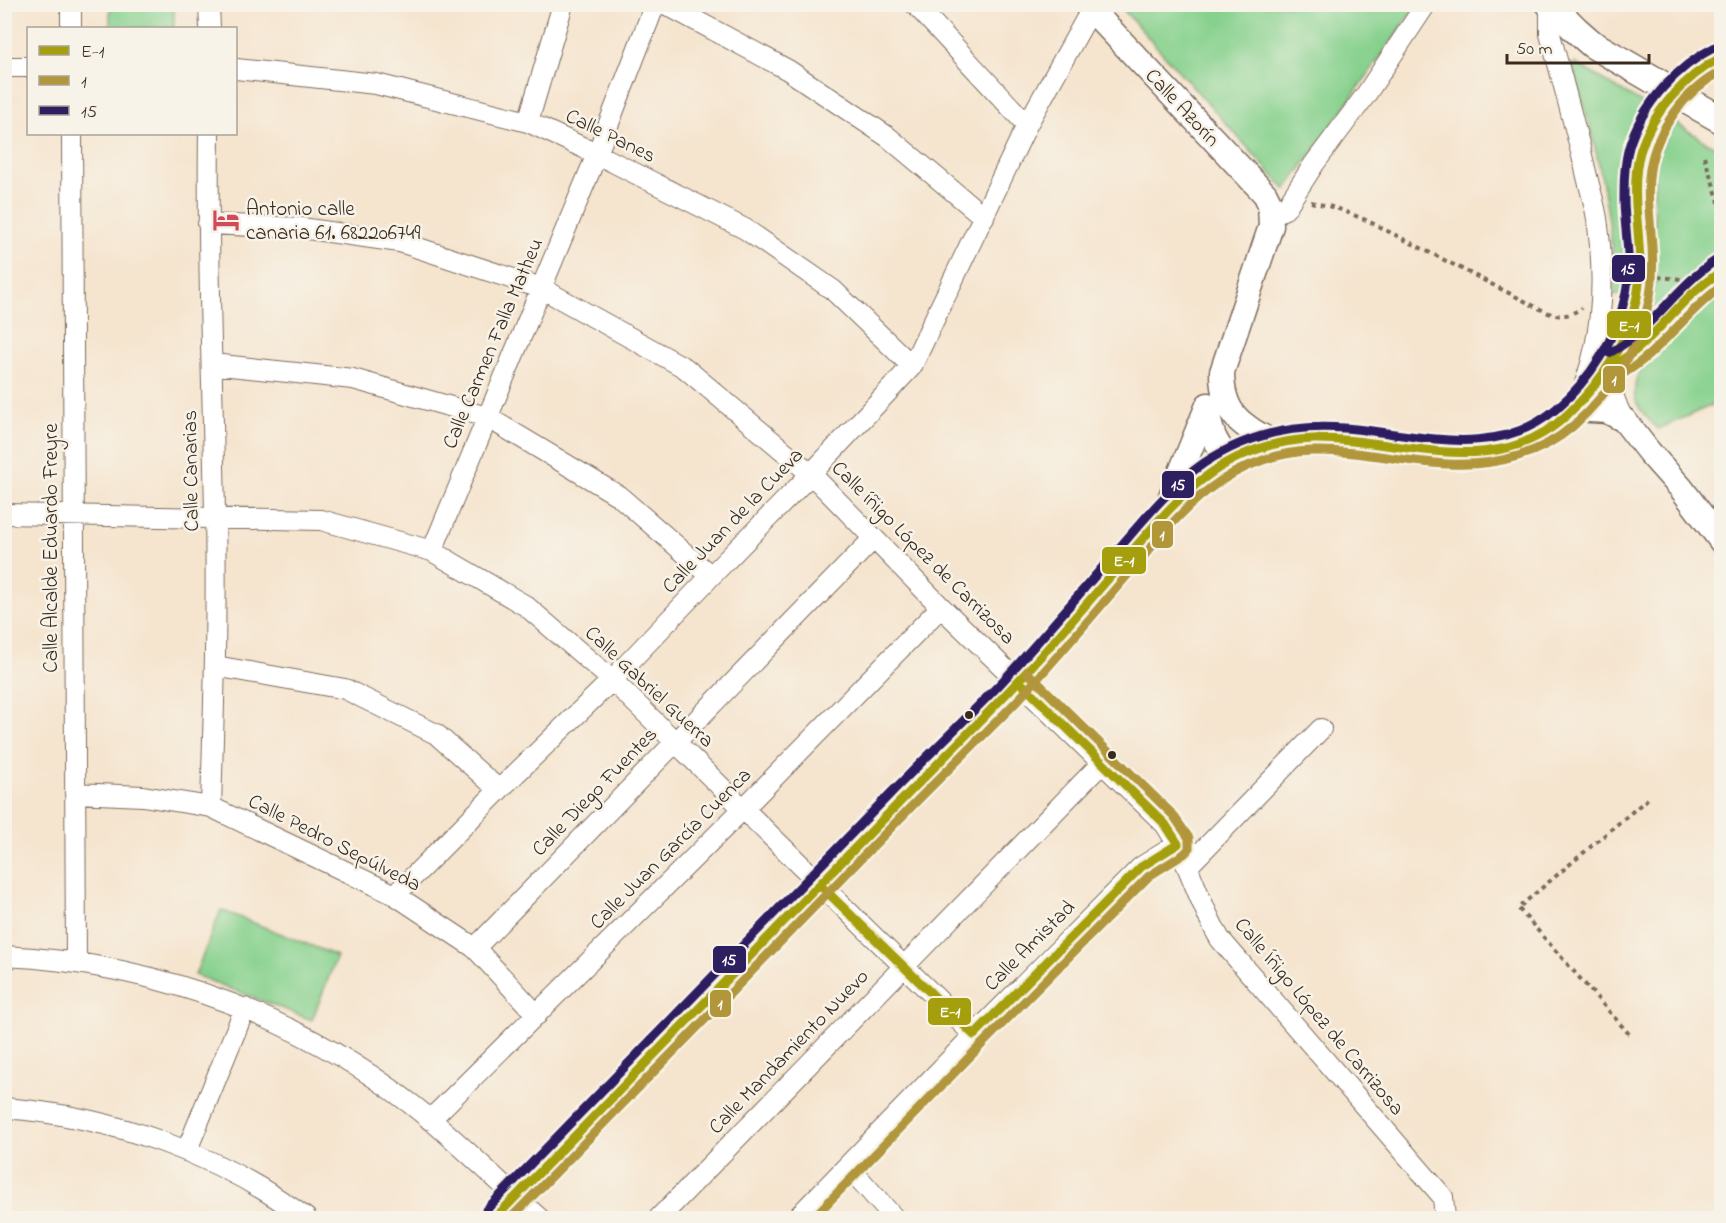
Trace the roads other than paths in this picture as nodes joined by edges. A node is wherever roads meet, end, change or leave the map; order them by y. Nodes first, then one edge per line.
1 (71, 4) edge
2 (209, 4) edge
3 (563, 4) edge
4 (655, 4) edge
5 (665, 4) edge
6 (915, 4) edge
7 (1426, 4) edge
8 (1550, 4) edge
9 (1088, 7) edge
10 (71, 27) edge
11 (210, 27) edge
12 (1722, 57) edge
13 (4, 67) edge
14 (27, 67) edge
15 (237, 69) edge
16 (1722, 120) edge
17 (528, 122) junction
18 (1027, 125) junction
19 (72, 135) edge
20 (209, 135) edge
21 (597, 154) junction
22 (1272, 215) junction
23 (984, 217) junction
24 (208, 224) junction
25 (1722, 271) edge
26 (541, 288) junction
27 (212, 364) junction
28 (912, 366) junction
29 (1607, 368) junction
30 (1222, 372) junction
31 (1208, 405) junction
32 (1574, 409) junction
33 (487, 417) junction
34 (1234, 417) junction
35 (1624, 420) junction
36 (1276, 444) junction
37 (1230, 462) junction
38 (812, 474) junction
39 (4, 514) edge
40 (74, 515) junction
41 (215, 518) junction
42 (1161, 518) junction
43 (873, 539) junction
44 (1722, 542) edge
45 (432, 551) junction
46 (711, 576) junction
47 (941, 607) junction
48 (215, 666) junction
49 (612, 680) junction
50 (1019, 681) junction
51 (1321, 729) dead end
52 (674, 742) junction
53 (1102, 763) junction
54 (499, 790) junction
55 (75, 793) junction
56 (211, 807) junction
57 (744, 808) junction
58 (1178, 844) junction
59 (1188, 866) junction
60 (820, 885) junction
61 (395, 895) junction
62 (475, 948) junction
63 (4, 956) edge
64 (76, 963) junction
65 (904, 967) junction
66 (245, 1008) junction
67 (537, 1015) junction
68 (974, 1035) junction
69 (4, 1108) edge
70 (430, 1120) junction
71 (187, 1150) junction
72 (848, 1166) junction
73 (516, 1197) junction
74 (306, 1218) edge
75 (495, 1218) edge
76 (539, 1218) edge
77 (659, 1218) edge
78 (797, 1218) edge
79 (894, 1218) edge
80 (1445, 1218) edge

1 - 10 street
2 - 11 street
3 - 17 street
4 - 21 street, Calle Carmen Falla Matheu
5 - 23 street
6 - 18 street
7 - 22 street
8 - 16 main road, bridge
8 - 32 street
9 - 18 street, Calle Juan de la Cueva
9 - 22 street, Calle Azorín
12 - 29 street
13 - 14 street
15 - 17 street, Calle Panes
17 - 21 street, Calle Panes
18 - 23 street, Calle Juan de la Cueva
19 - 40 street, Calle Alcalde Eduardo Freyre
20 - 24 street, Calle Canarias
21 - 26 street, Calle Carmen Falla Matheu
21 - 28 street, Calle Panes
22 - 30 street
23 - 28 street, Calle Juan de la Cueva
24 - 26 street, Calle íñigo López de Carrizosa
24 - 27 street, Calle Canarias
25 - 29 street
26 - 33 street, Calle Carmen Falla Matheu
26 - 38 street, Calle íñigo López de Carrizosa
27 - 33 street
27 - 41 street, Calle Canarias
28 - 38 street, Calle Juan de la Cueva
29 - 32 street
29 - 35 street
30 - 31 street
30 - 34 street
31 - 37 street
31 - 42 street
32 - 35 street
32 - 36 street
33 - 45 street, Calle Carmen Falla Matheu
33 - 46 street
34 - 36 street
34 - 37 street
35 - 44 street
36 - 37 street
37 - 42 street
38 - 43 street, Calle íñigo López de Carrizosa
38 - 46 street, Calle Juan de la Cueva
39 - 40 street, Calle Gabriel Guerra
40 - 41 street, Calle Gabriel Guerra
40 - 55 street, Calle Alcalde Eduardo Freyre
41 - 45 street, Calle Gabriel Guerra
41 - 48 street, Calle Canarias
42 - 50 street
43 - 47 street, Calle íñigo López de Carrizosa
43 - 52 street, Calle Diego Fuentes
45 - 49 street, Calle Gabriel Guerra
46 - 49 street, Calle Juan de la Cueva
47 - 50 street, Calle íñigo López de Carrizosa
47 - 57 street, Calle Juan García Cuenca
48 - 54 street
48 - 56 street, Calle Canarias
49 - 52 street, Calle Gabriel Guerra
49 - 54 street, Calle Juan de la Cueva
50 - 53 street, Calle Íñigo López de Carrizosa
50 - 60 street
51 - 59 street
52 - 57 street, Calle Gabriel Guerra
52 - 62 street, Calle Diego Fuentes
53 - 58 street, Calle Íñigo López de Carrizosa
53 - 65 street, Calle Mandamiento Nuevo
54 - 61 street, Calle Juan de la Cueva
55 - 56 street, Calle Pedro Sepúlveda
55 - 64 street, Calle Alcalde Eduardo Freyre
56 - 61 street, Calle Pedro Sepúlveda
57 - 60 street, Calle Gabriel Guerra
57 - 67 street, Calle Juan García Cuenca
58 - 59 street, Calle Íñigo López de Carrizosa
58 - 68 street, Calle Amistad
59 - 80 street, Calle Íñigo López de Carrizosa
60 - 65 street, Calle Gabriel Guerra
60 - 73 street
61 - 62 street, Calle Pedro Sepúlveda
62 - 67 street, Calle Pedro Sepúlveda
63 - 64 street
64 - 66 street
65 - 68 street, Calle Gabriel Guerra
65 - 77 street, Calle Mandamiento Nuevo
66 - 70 street
66 - 71 street
67 - 70 street, Calle Juan García Cuenca
68 - 72 street, Calle Amistad
69 - 71 street
70 - 73 street
71 - 74 street
72 - 78 street, Calle Amistad
72 - 79 street
73 - 75 street
73 - 76 street

